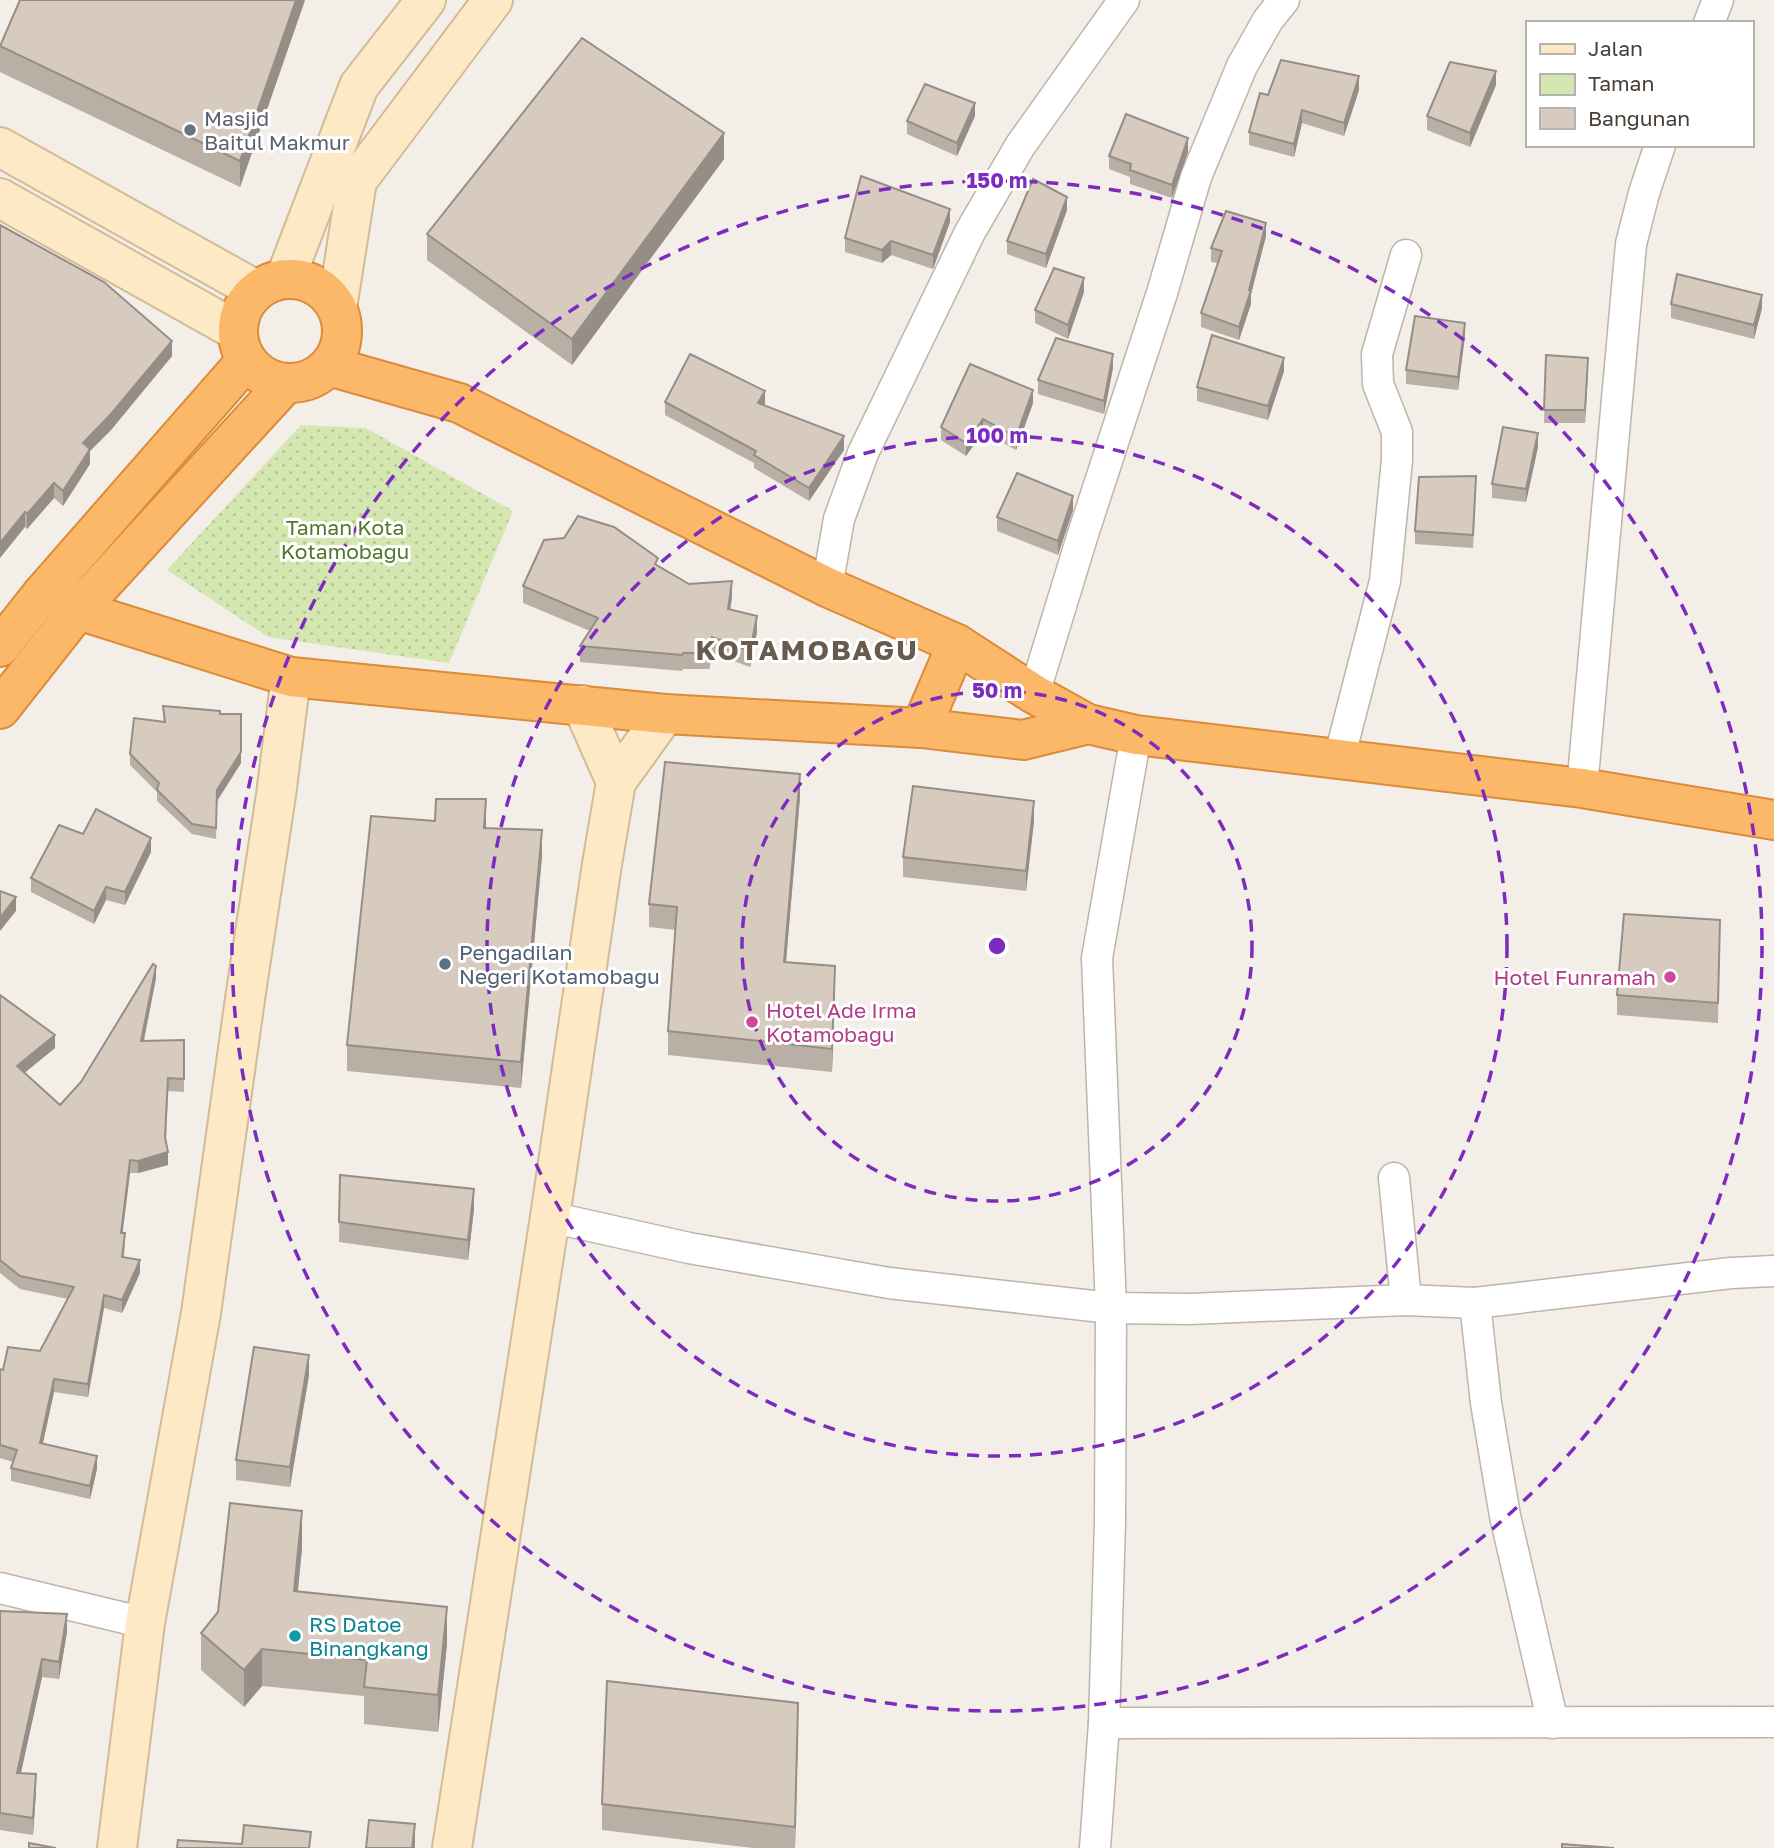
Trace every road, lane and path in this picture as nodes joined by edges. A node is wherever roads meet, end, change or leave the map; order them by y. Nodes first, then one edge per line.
1 (426, 0) edge
2 (493, 0) edge
3 (1124, 0) edge
4 (1284, 0) edge
5 (1718, 0) edge
6 (1710, 21) edge
7 (0, 147) edge
8 (1659, 147) edge
9 (0, 198) edge
10 (1406, 255) dead end
11 (271, 284) junction
12 (337, 308) junction
13 (242, 346) junction
14 (328, 366) junction
15 (286, 383) junction
16 (827, 587) junction
17 (42, 594) junction
18 (78, 610) junction
19 (957, 644) junction
20 (0, 647) edge
21 (291, 677) junction
22 (1034, 694) junction
23 (582, 705) junction
24 (0, 709) edge
25 (665, 714) junction
26 (1088, 724) junction
27 (921, 728) junction
28 (1136, 734) junction
29 (1339, 759) junction
30 (616, 782) junction
31 (1582, 788) junction
32 (1774, 820) edge
33 (1394, 1178) dead end
34 (550, 1217) junction
35 (1774, 1271) edge
36 (1406, 1300) junction
37 (1475, 1303) junction
38 (1111, 1308) junction
39 (0, 1588) edge
40 (145, 1623) junction
41 (1774, 1722) edge
42 (1104, 1723) junction
43 (1553, 1723) junction
44 (117, 1848) edge
45 (452, 1848) edge
46 (1096, 1848) edge

1 - 11 street
2 - 12 street
3 - 16 street
4 - 22 street
5 - 6 street
7 - 11 street
8 - 31 street
9 - 13 street
10 - 29 street
11 - 12 highway
11 - 13 highway
12 - 14 highway
13 - 15 highway
13 - 17 highway
14 - 15 highway
14 - 16 highway
15 - 18 highway
16 - 19 highway
17 - 18 highway
17 - 20 highway
18 - 21 highway
18 - 24 highway
19 - 22 highway
19 - 27 highway
21 - 23 highway
21 - 40 street
22 - 26 highway
23 - 25 highway
23 - 30 street
25 - 27 highway
25 - 30 street
26 - 27 highway
26 - 28 highway
28 - 29 highway
28 - 38 street
29 - 31 highway
30 - 34 street
31 - 32 highway
33 - 36 street
34 - 38 street
34 - 45 street
35 - 37 street
36 - 37 street
36 - 38 street
37 - 43 street
38 - 42 street
39 - 40 street
40 - 44 street
41 - 43 street
42 - 43 street
42 - 46 street

